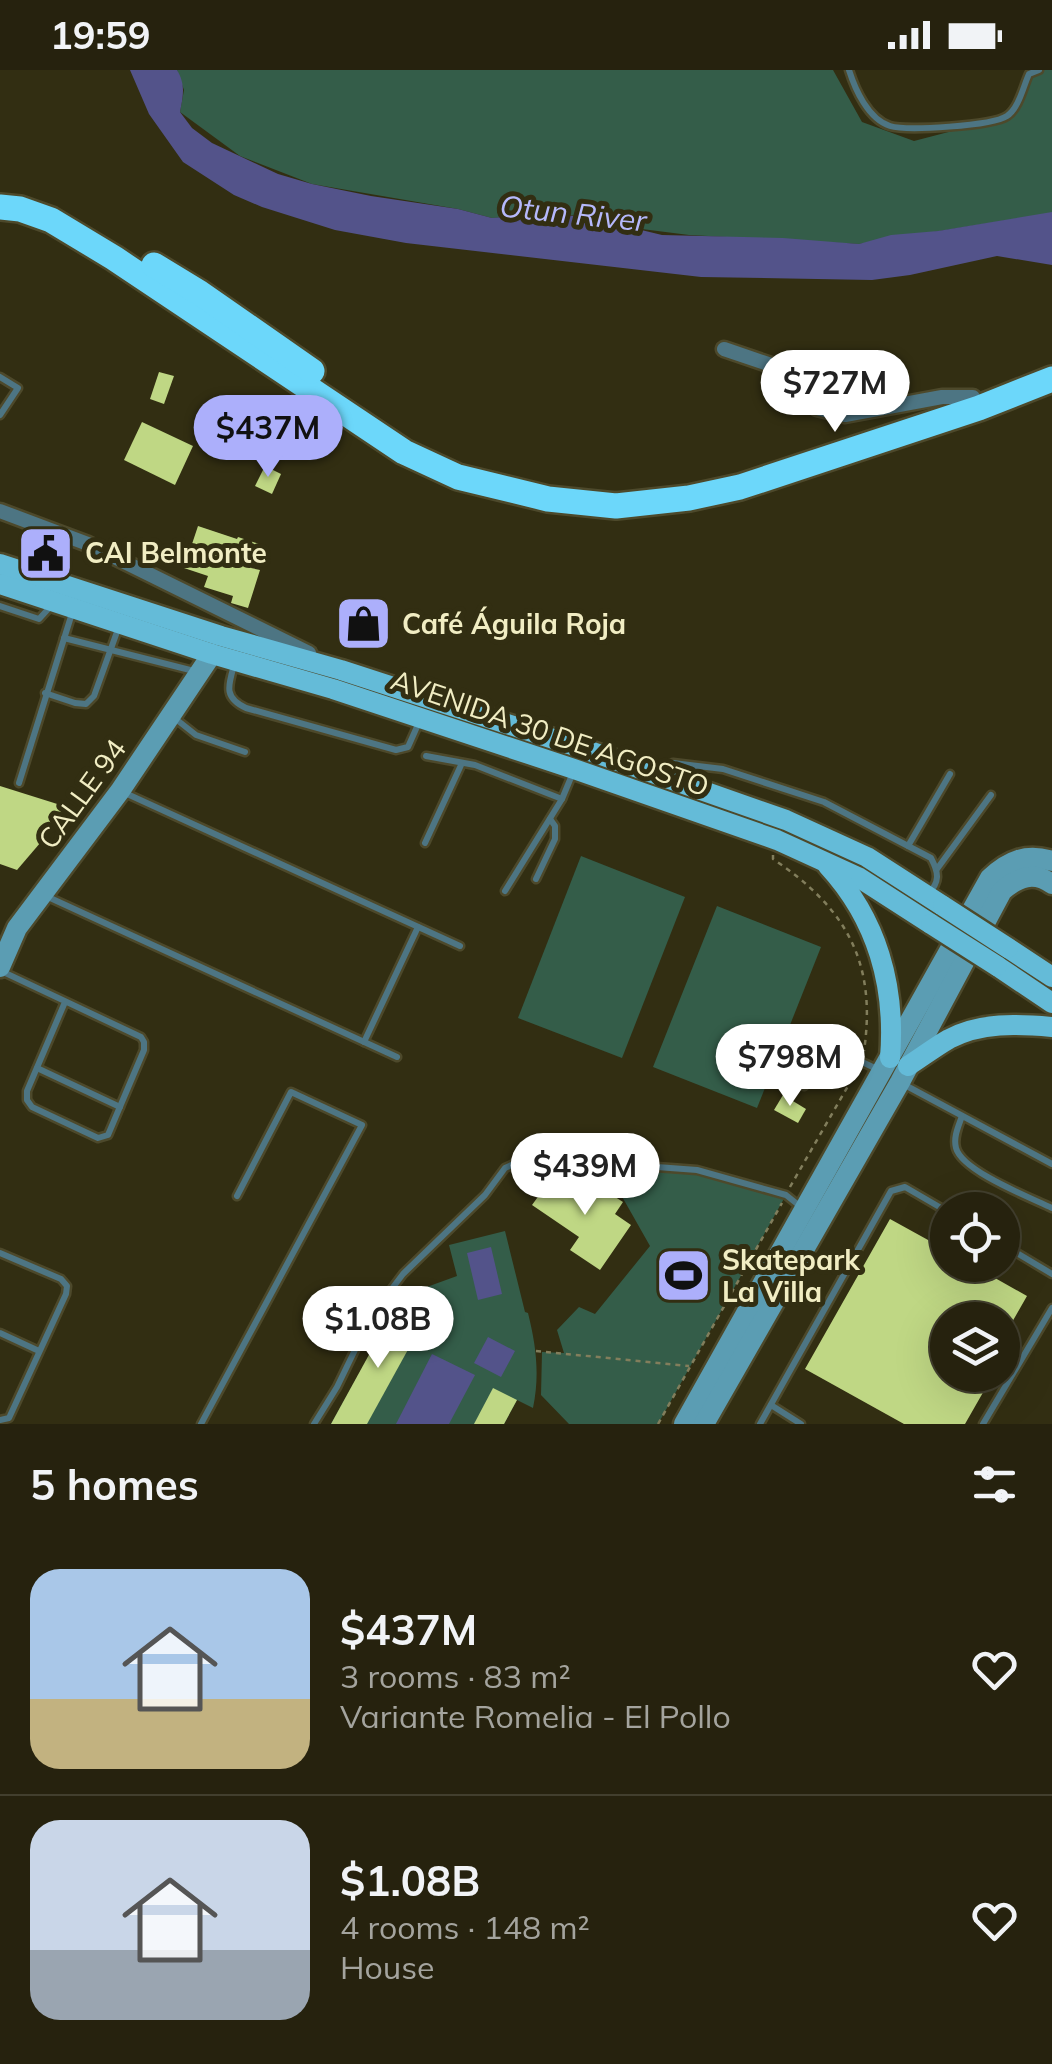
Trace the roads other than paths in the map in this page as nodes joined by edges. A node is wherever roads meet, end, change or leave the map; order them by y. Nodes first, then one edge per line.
1 (849, 70) edge
2 (1039, 70) edge
3 (0, 204) edge
4 (724, 349) dead end
5 (0, 377) edge
6 (1040, 383) edge
7 (972, 397) junction
8 (0, 415) edge
9 (0, 511) edge
10 (0, 564) edge
11 (0, 584) edge
12 (64, 605) junction
13 (0, 606) edge
14 (120, 624) junction
15 (64, 638) junction
16 (112, 649) junction
17 (212, 654) junction
18 (235, 661) junction
19 (341, 670) junction
20 (199, 672) junction
21 (46, 693) junction
22 (171, 715) junction
23 (420, 718) junction
24 (484, 739) junction
25 (245, 752) dead end
26 (426, 756) dead end
27 (462, 763) junction
28 (475, 764) junction
29 (574, 769) junction
30 (649, 771) junction
31 (950, 774) dead end
32 (19, 783) dead end
33 (120, 791) junction
34 (991, 795) dead end
35 (562, 799) junction
36 (550, 818) junction
37 (425, 843) dead end
38 (908, 846) junction
39 (823, 861) junction
40 (1052, 861) edge
41 (937, 870) junction
42 (536, 879) dead end
43 (1052, 884) edge
44 (505, 892) dead end
45 (42, 894) junction
46 (934, 908) junction
47 (10, 925) edge
48 (418, 927) junction
49 (460, 946) dead end
50 (1003, 957) junction
51 (0, 969) edge
52 (1052, 976) edge
53 (65, 1002) junction
54 (1052, 1003) edge
55 (1052, 1028) edge
56 (364, 1042) junction
57 (396, 1057) dead end
58 (38, 1068) junction
59 (895, 1070) junction
60 (804, 1086) dead end
61 (120, 1107) junction
62 (962, 1116) junction
63 (1052, 1164) edge
64 (237, 1196) dead end
65 (930, 1201) edge
66 (1052, 1208) edge
67 (804, 1210) junction
68 (819, 1226) junction
69 (0, 1253) edge
70 (1020, 1255) edge
71 (1052, 1274) edge
72 (1052, 1308) edge
73 (0, 1334) edge
74 (39, 1351) junction
75 (771, 1406) junction
76 (0, 1420) edge
77 (200, 1424) edge
78 (314, 1424) edge
79 (684, 1424) edge
80 (704, 1424) edge
81 (760, 1424) edge
82 (801, 1424) edge
83 (983, 1424) edge

1 - 2 lane
3 - 6 highway
3 - 7 highway
4 - 7 street
5 - 8 lane
6 - 7 highway
9 - 19 street
10 - 19 main road, AVENIDA 30 DE AGOSTO
11 - 12 main road, AVENIDA 30 DE AGOSTO
12 - 13 lane
12 - 14 main road, AVENIDA 30 DE AGOSTO
12 - 15 lane
14 - 16 lane
14 - 17 main road, AVENIDA 30 DE AGOSTO
15 - 16 lane
15 - 21 lane
16 - 20 lane
16 - 21 lane
17 - 18 main road, AVENIDA 30 DE AGOSTO
17 - 20 street, CALLE 94
18 - 23 main road, AVENIDA 30 DE AGOSTO
18 - 23 lane
19 - 30 main road, AVENIDA 30 DE AGOSTO
20 - 22 street, CALLE 94
21 - 32 lane
22 - 25 lane
22 - 33 street, CALLE 94
23 - 24 main road, AVENIDA 30 DE AGOSTO
24 - 28 lane
24 - 29 main road, AVENIDA 30 DE AGOSTO
26 - 27 lane
27 - 28 lane
27 - 37 lane
28 - 35 lane
29 - 35 lane
29 - 39 main road, AVENIDA 30 DE AGOSTO
30 - 38 lane
30 - 46 main road, AVENIDA 30 DE AGOSTO
31 - 38 lane
33 - 45 street, CALLE 94
33 - 48 lane
34 - 41 lane
35 - 36 lane
36 - 42 lane
36 - 44 lane
38 - 41 lane
39 - 46 main road, AVENIDA 30 DE AGOSTO
39 - 59 main road
40 - 59 street
41 - 46 lane
43 - 59 street
45 - 47 street, CALLE 94
45 - 56 lane
46 - 50 main road, AVENIDA 30 DE AGOSTO, bridge
47 - 51 street, CALLE 94
48 - 49 lane
48 - 56 lane
50 - 52 main road, AVENIDA 30 DE AGOSTO
50 - 54 main road, AVENIDA 30 DE AGOSTO
51 - 53 lane
53 - 58 lane
53 - 61 lane
55 - 59 main road
56 - 57 lane
58 - 61 lane
58 - 61 lane
59 - 60 lane
59 - 62 lane
59 - 67 street
59 - 68 street
62 - 63 lane
62 - 66 lane
64 - 77 lane
65 - 75 lane
67 - 68 lane
67 - 78 lane
67 - 79 street
68 - 80 street
69 - 74 lane
70 - 71 lane
72 - 83 lane
73 - 74 lane
74 - 76 lane
75 - 81 lane
75 - 82 lane

